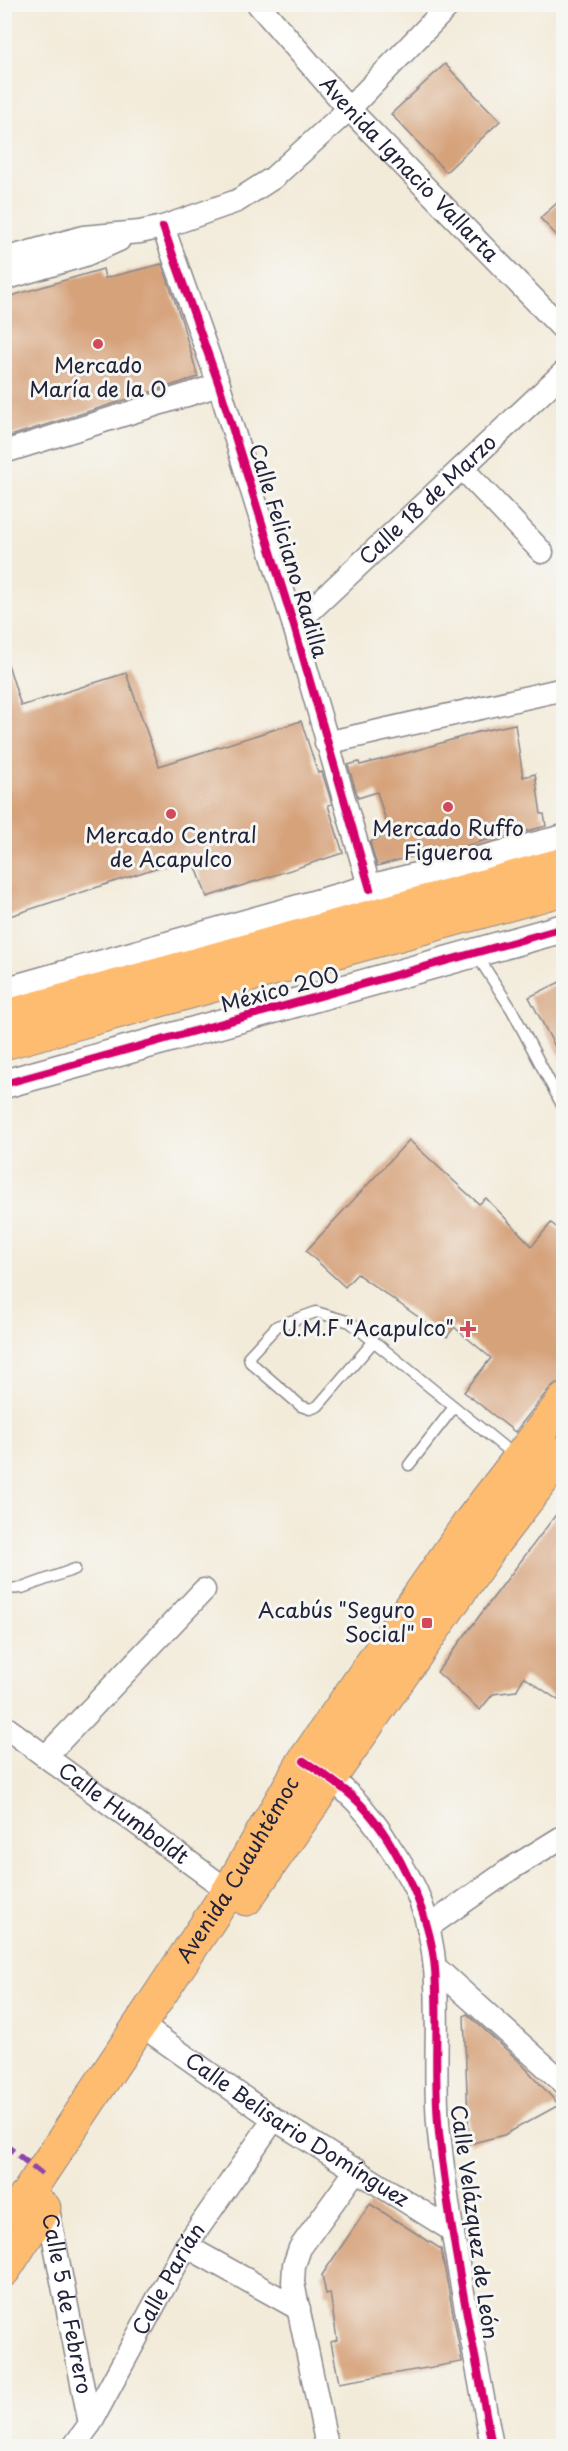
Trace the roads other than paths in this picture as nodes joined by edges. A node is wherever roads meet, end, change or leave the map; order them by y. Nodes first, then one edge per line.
1 (258, 4) edge
2 (450, 4) edge
3 (349, 109) junction
4 (163, 227) junction
5 (140, 232) junction
6 (4, 259) edge
7 (4, 279) edge
8 (564, 330) edge
9 (564, 372) edge
10 (219, 385) junction
11 (4, 452) edge
12 (462, 468) junction
13 (542, 552) dead end
14 (294, 626) junction
15 (564, 689) edge
16 (326, 743) junction
17 (564, 839) edge
18 (564, 864) edge
19 (370, 889) junction
20 (564, 889) edge
21 (564, 928) edge
22 (476, 954) junction
23 (4, 993) edge
24 (4, 1017) edge
25 (4, 1043) edge
26 (4, 1084) edge
27 (564, 1109) edge
28 (374, 1341) junction
29 (564, 1400) edge
30 (454, 1407) junction
31 (564, 1452) edge
32 (518, 1459) junction
33 (409, 1465) dead end
34 (75, 1569) dead end
35 (4, 1589) edge
36 (204, 1590) dead end
37 (4, 1726) edge
38 (46, 1756) junction
39 (317, 1770) junction
40 (564, 1836) edge
41 (236, 1897) junction
42 (428, 1927) junction
43 (435, 1967) junction
44 (148, 2030) junction
45 (564, 2083) edge
46 (274, 2119) junction
47 (357, 2169) junction
48 (38, 2198) junction
49 (4, 2229) edge
50 (453, 2231) junction
51 (186, 2246) junction
52 (4, 2270) edge
53 (299, 2309) junction
54 (90, 2424) junction
55 (74, 2446) edge
56 (327, 2446) edge
57 (492, 2446) edge

1 - 3 street, Avenida Ignacio Vallarta
2 - 3 street
3 - 4 street
3 - 8 street, Avenida Ignacio Vallarta
4 - 5 street
4 - 10 street, Calle Feliciano Radilla
5 - 6 street
5 - 7 street
9 - 12 street, Calle 18 de Marzo
10 - 11 street
10 - 14 street, Calle Feliciano Radilla
12 - 13 street
12 - 14 street, Calle 18 de Marzo
14 - 16 street, Calle Feliciano Radilla
15 - 16 street
16 - 19 street, Calle Feliciano Radilla
17 - 19 street
18 - 24 main road
19 - 23 street
20 - 25 main road, México 200
21 - 22 street, México 200
22 - 26 street, México 200
22 - 27 lane
28 - 28 lane
28 - 30 lane
29 - 32 main road, Avenida Cuauhtémoc
30 - 32 lane
30 - 33 lane
31 - 39 main road, Avenida Cuauhtémoc
32 - 39 main road, Avenida Cuauhtémoc
34 - 35 lane
36 - 38 street
37 - 38 street, Calle Humboldt
38 - 41 street, Calle Humboldt
39 - 41 main road, Avenida Cuauhtémoc
39 - 42 street, Calle Velázquez de León
40 - 42 street
41 - 44 main road, Avenida Cuauhtémoc
42 - 43 street, Calle Velázquez de León
43 - 45 street
43 - 50 street, Calle Velázquez de León
44 - 46 street, Calle Belisario Domínguez
44 - 48 main road, Avenida Cuauhtémoc
46 - 47 street, Calle Belisario Domínguez
46 - 51 street, Calle Parián
47 - 50 street, Calle Belisario Domínguez
47 - 53 street
48 - 49 main road, Avenida Cuauhtémoc
48 - 52 main road, Avenida Cuauhtémoc
48 - 54 street, Calle 5 de Febrero
50 - 57 street, Calle Velázquez de León
51 - 53 street
51 - 54 street, Calle Parián
53 - 56 street
54 - 55 street, Calle Parián

